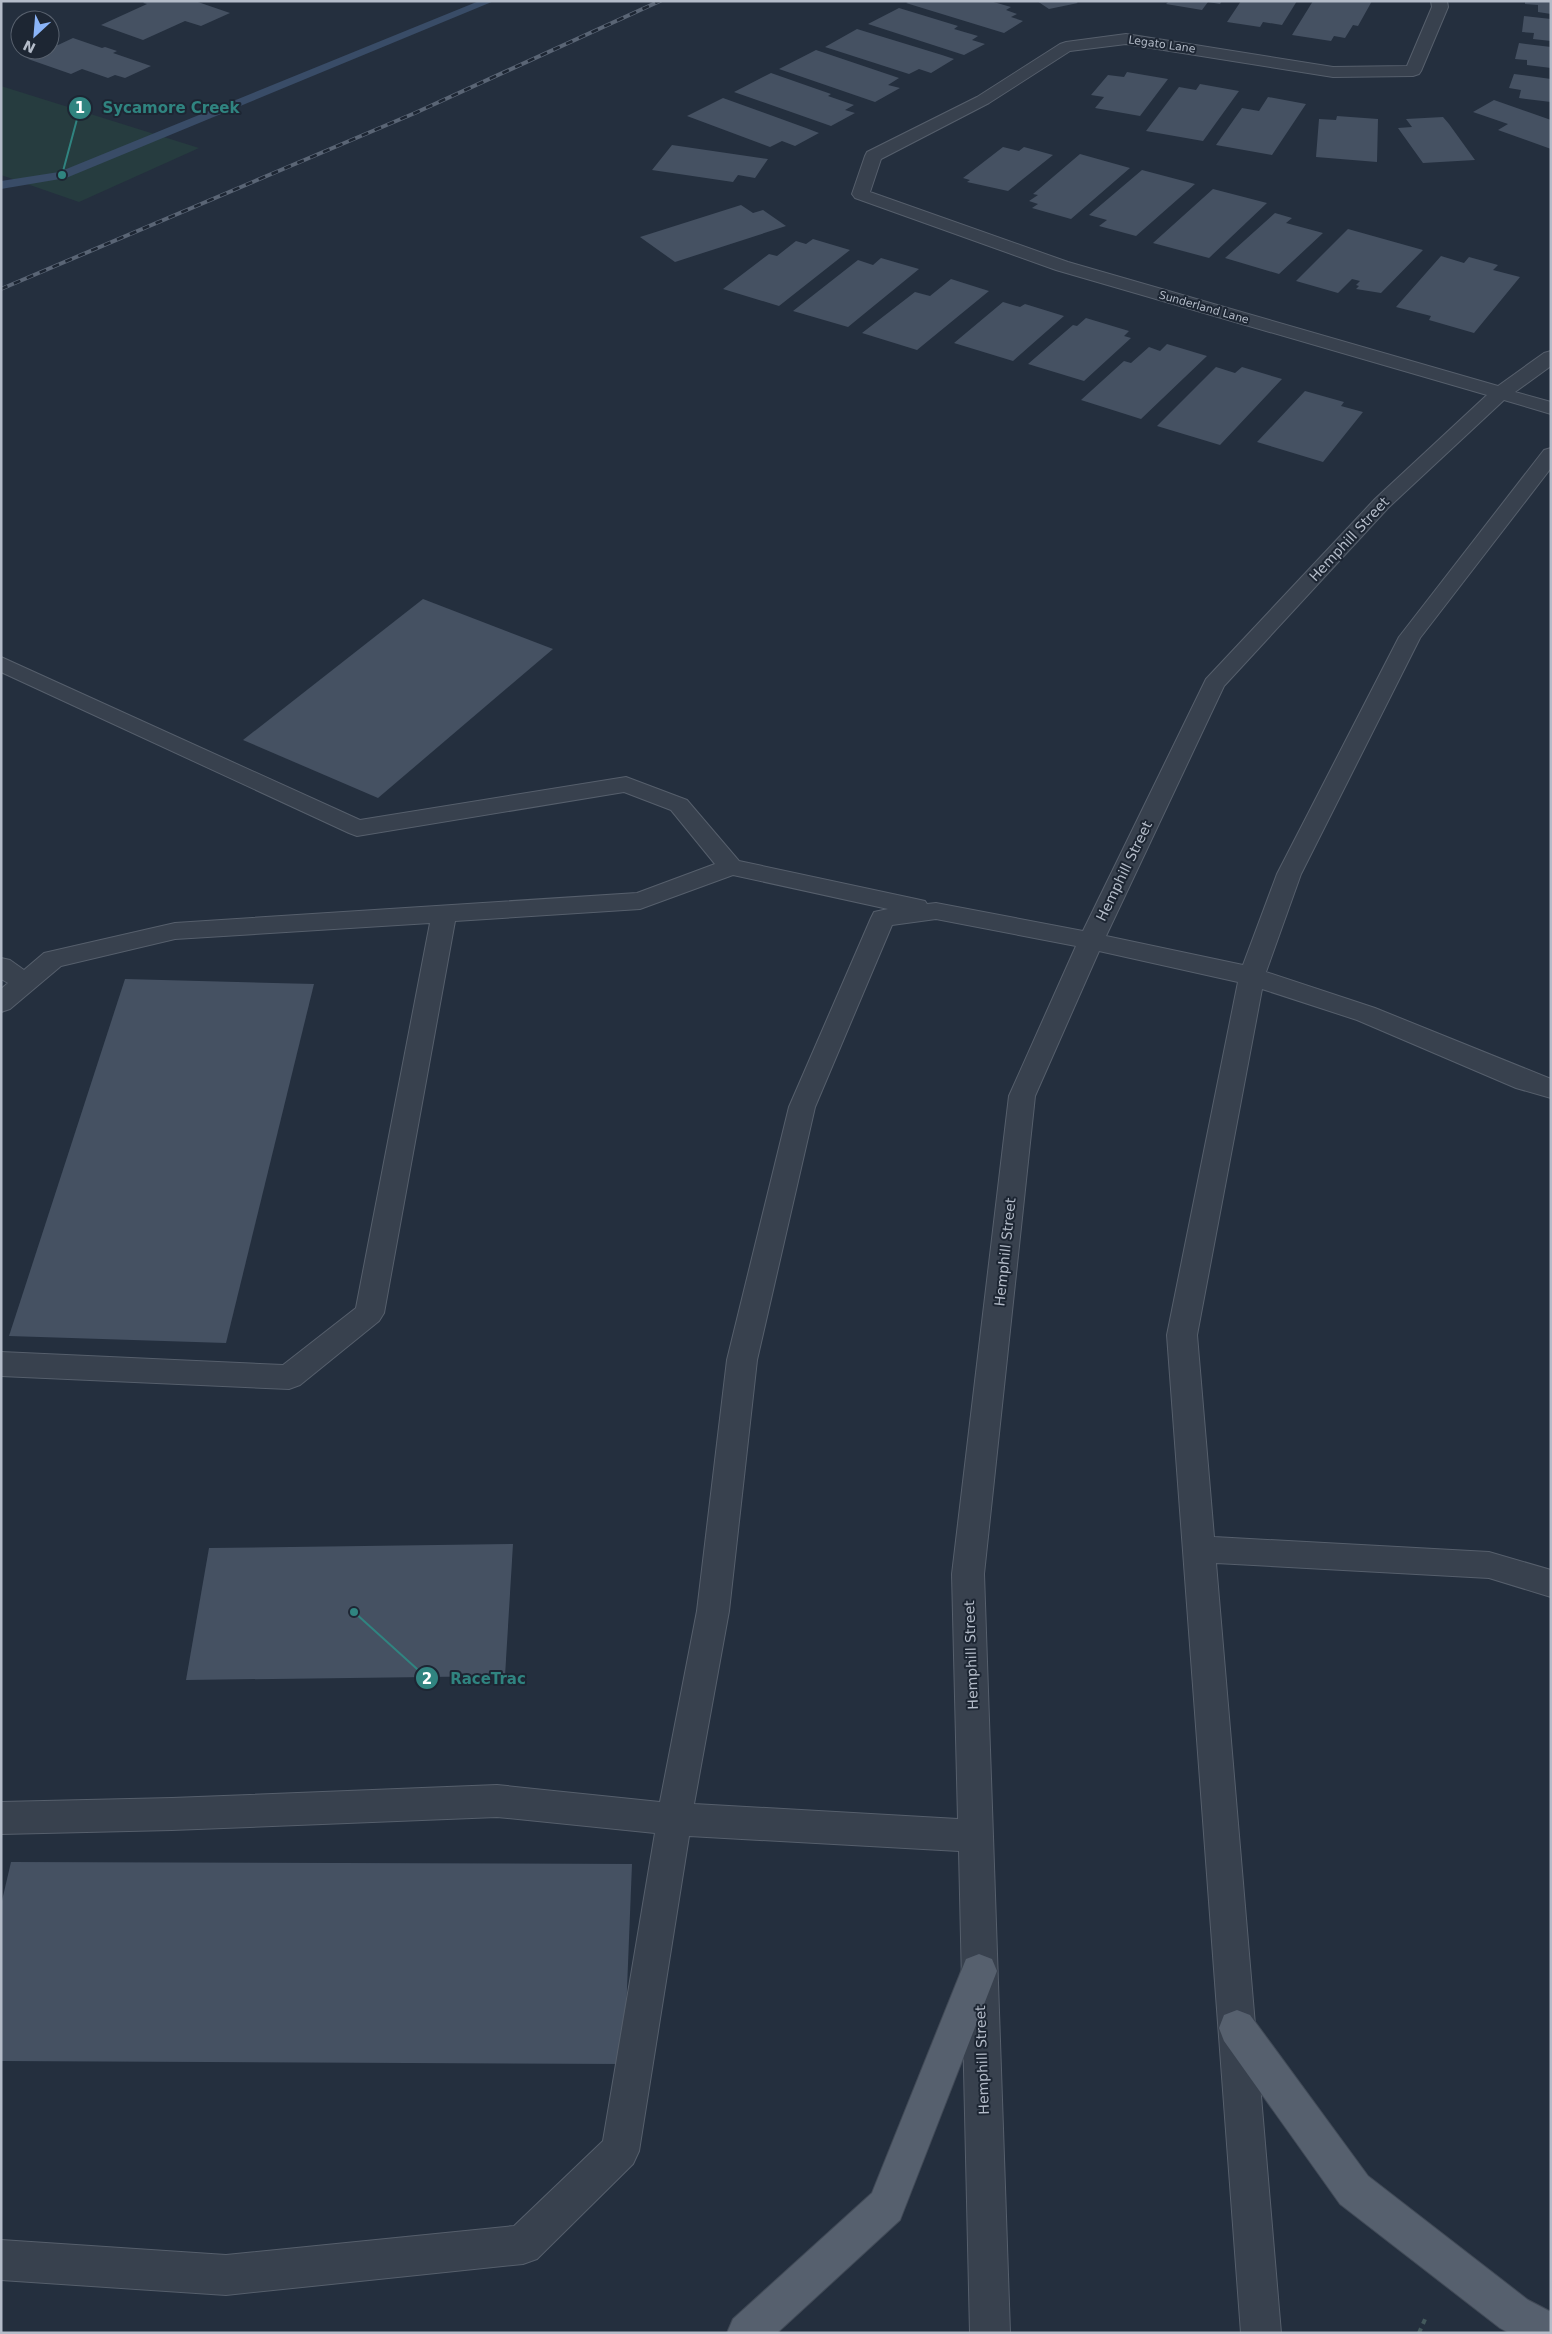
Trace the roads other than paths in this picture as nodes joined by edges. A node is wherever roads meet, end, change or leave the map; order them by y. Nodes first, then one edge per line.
1 (1439, 1) edge
2 (861, 194) joint
3 (1551, 357) edge
4 (1501, 393) junction
5 (1551, 408) edge
6 (1551, 454) edge
7 (1, 664) edge
8 (731, 867) junction
9 (936, 911) junction
10 (444, 914) junction
11 (1091, 941) junction
12 (1, 966) edge
13 (1252, 976) junction
14 (25, 983) junction
15 (1, 1003) edge
16 (1551, 1089) edge
17 (1, 1364) edge
18 (1199, 1549) junction
19 (1551, 1584) edge
20 (1, 1818) edge
21 (674, 1819) junction
22 (976, 1836) junction
23 (979, 1970) junction
24 (1237, 2028) junction
25 (1, 2260) edge
26 (747, 2333) edge
27 (990, 2333) edge
28 (1261, 2333) edge
29 (1551, 2333) edge

1 - 2 street, Legato Lane
2 - 4 street, Sunderland Lane
3 - 4 street, Hemphill Street
4 - 5 street, Sunderland Lane
4 - 11 street, Hemphill Street
6 - 13 street
7 - 8 street
8 - 9 street
8 - 10 street
9 - 11 street
9 - 21 street
10 - 14 street
10 - 17 street
11 - 13 street
11 - 22 street, Hemphill Street
12 - 14 street
13 - 16 street
13 - 18 street
14 - 15 street
18 - 19 street
18 - 24 street
20 - 21 street
21 - 22 street
21 - 25 street
22 - 23 street, Hemphill Street
23 - 26 main road
23 - 27 street, Hemphill Street
24 - 28 street
24 - 29 main road

